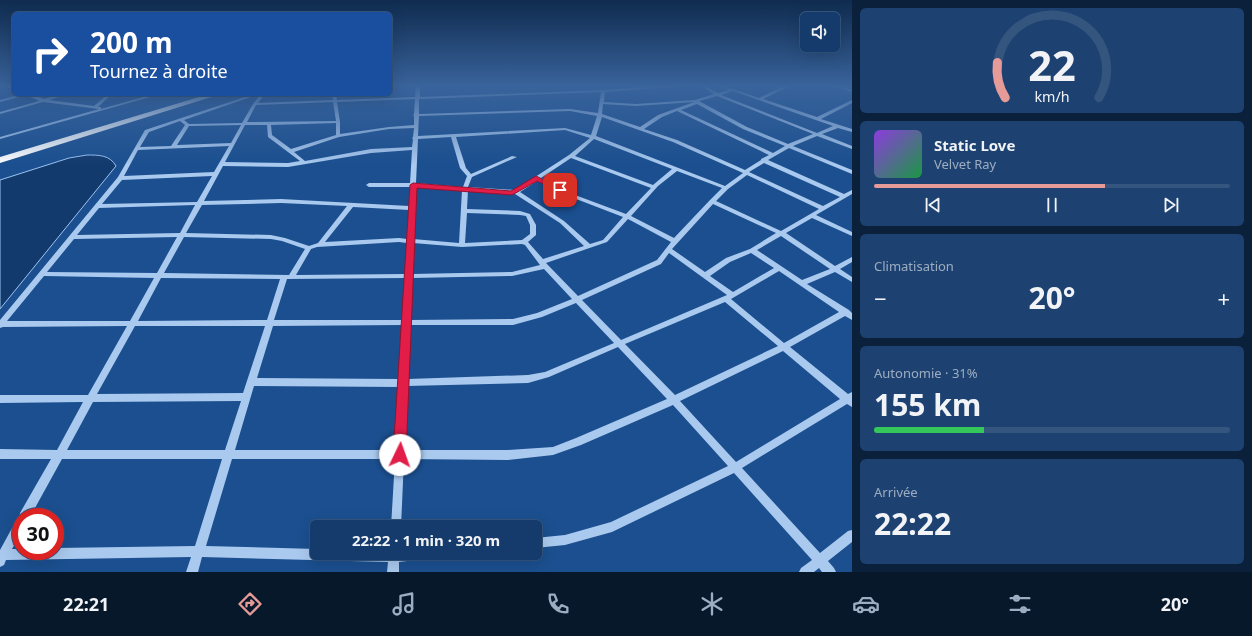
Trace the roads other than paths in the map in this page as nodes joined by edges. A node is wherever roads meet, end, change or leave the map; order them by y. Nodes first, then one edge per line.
1 (94, 112) edge
2 (144, 112) edge
3 (158, 112) edge
4 (206, 112) edge
5 (251, 112) edge
6 (336, 112) edge
7 (415, 112) edge
8 (526, 112) edge
9 (580, 112) edge
10 (601, 112) edge
11 (672, 112) edge
12 (681, 112) edge
13 (714, 112) edge
14 (761, 112) edge
15 (797, 112) edge
16 (832, 112) edge
17 (600, 115) junction
18 (415, 116) junction
19 (818, 119) junction
20 (181, 120) junction
21 (338, 122) junction
22 (269, 123) junction
23 (244, 124) junction
24 (188, 125) junction
25 (415, 126) junction
26 (838, 126) junction
27 (641, 129) junction
28 (852, 131) edge
29 (817, 135) junction
30 (338, 136) junction
31 (453, 136) junction
32 (593, 137) junction
33 (0, 138) edge
34 (414, 138) junction
35 (233, 144) junction
36 (788, 146) junction
37 (173, 147) junction
38 (413, 148) junction
39 (852, 148) edge
40 (137, 149) junction
41 (291, 151) junction
42 (773, 154) junction
43 (0, 155) edge
44 (571, 156) junction
45 (514, 157) dead end
46 (0, 160) edge
47 (763, 160) junction
48 (303, 161) junction
49 (222, 164) junction
50 (676, 169) junction
51 (746, 172) junction
52 (852, 172) edge
53 (216, 174) junction
54 (470, 176) junction
55 (120, 178) junction
56 (536, 178) junction
57 (369, 185) dead end
58 (413, 185) junction
59 (654, 187) junction
60 (465, 188) junction
61 (726, 188) junction
62 (516, 192) junction
63 (852, 192) edge
64 (843, 196) junction
65 (712, 201) junction
66 (200, 202) junction
67 (97, 206) junction
68 (350, 206) junction
69 (412, 208) junction
70 (824, 209) junction
71 (464, 211) junction
72 (812, 216) junction
73 (628, 217) junction
74 (781, 233) junction
75 (852, 234) edge
76 (182, 235) junction
77 (72, 237) junction
78 (410, 241) junction
79 (675, 241) junction
80 (523, 242) junction
81 (320, 245) junction
82 (462, 245) junction
83 (589, 247) junction
84 (309, 248) junction
85 (669, 250) junction
86 (752, 250) junction
87 (852, 259) edge
88 (543, 264) junction
89 (779, 268) junction
90 (834, 269) junction
91 (42, 274) junction
92 (160, 275) junction
93 (706, 275) junction
94 (409, 276) junction
95 (287, 277) junction
96 (852, 280) edge
97 (802, 283) junction
98 (729, 296) junction
99 (578, 299) junction
100 (849, 315) edge
101 (407, 321) junction
102 (133, 323) junction
103 (270, 323) junction
104 (0, 325) edge
105 (619, 342) junction
106 (785, 346) junction
107 (251, 382) junction
108 (403, 383) junction
109 (247, 397) junction
110 (0, 399) edge
111 (850, 399) edge
112 (90, 400) junction
113 (674, 400) junction
114 (0, 454) edge
115 (228, 454) junction
116 (59, 455) junction
117 (400, 455) junction
118 (736, 467) junction
119 (29, 508) edge
120 (396, 520) edge
121 (852, 535) edge
122 (12, 538) edge
123 (542, 542) edge
124 (198, 551) junction
125 (310, 553) edge
126 (1, 557) edge
127 (394, 560) edge
128 (819, 561) junction
129 (192, 572) edge
130 (393, 572) edge
131 (805, 572) edge
132 (830, 572) edge

1 - 33 street
2 - 43 highway
3 - 46 highway
4 - 20 street
5 - 23 street
6 - 21 street
7 - 18 street
8 - 18 street
9 - 17 street
10 - 17 street
11 - 27 street
12 - 42 street
13 - 36 street
14 - 29 street
15 - 19 street
16 - 19 street
17 - 27 street
17 - 32 street
18 - 25 street
19 - 26 street
20 - 24 street
20 - 40 street
21 - 22 street
21 - 30 street
22 - 23 street
22 - 41 street
23 - 24 street
23 - 35 street
24 - 37 street
25 - 30 street
25 - 34 street
26 - 28 street
26 - 29 street
27 - 51 street
29 - 36 street
29 - 39 street
30 - 41 street
31 - 32 street
31 - 34 street
31 - 54 street
32 - 44 street
32 - 50 street
34 - 38 street
35 - 37 street
35 - 49 street
36 - 42 street
36 - 52 street
37 - 40 street
38 - 48 street
38 - 58 street
40 - 55 street
41 - 48 street
42 - 47 street
44 - 56 street
44 - 59 street
45 - 54 street
47 - 51 street
47 - 64 street
48 - 49 street
49 - 53 street
50 - 59 street
50 - 61 street
51 - 61 street
51 - 70 street
53 - 55 street
53 - 66 street
54 - 60 street
55 - 67 street
56 - 62 street
56 - 73 street
57 - 58 street
58 - 60 street
58 - 69 street
59 - 73 street
60 - 62 street
60 - 71 street
61 - 65 street
62 - 83 street
63 - 64 street
64 - 70 street
65 - 74 street
65 - 79 street
66 - 67 street
66 - 68 street
66 - 76 street
67 - 77 street
68 - 69 street
68 - 81 street
69 - 78 street
70 - 72 street
71 - 80 street
71 - 82 street
72 - 74 street
72 - 75 street
73 - 79 street
73 - 83 street
74 - 86 street
74 - 90 street
76 - 77 street
76 - 84 street
76 - 92 street
77 - 91 street
78 - 81 street
78 - 82 street
78 - 94 street
79 - 85 street
80 - 82 street
80 - 88 street
81 - 84 street
83 - 88 street
84 - 95 street
85 - 93 street
85 - 99 street
86 - 89 street
86 - 93 street
87 - 90 street
88 - 94 street
88 - 99 street
89 - 97 street
89 - 98 street
90 - 96 street
90 - 97 street
91 - 92 street
91 - 104 street
92 - 95 street
92 - 102 street
93 - 98 street
94 - 95 street
94 - 101 street
95 - 103 street
97 - 100 street
98 - 105 street
98 - 106 street
99 - 101 street
99 - 105 street
100 - 106 street
101 - 103 street
101 - 108 street
102 - 103 street
102 - 104 street
102 - 112 street
103 - 107 street
105 - 108 street
105 - 113 street
106 - 111 street
106 - 113 street
107 - 108 street
107 - 109 street
108 - 117 street
109 - 112 street
109 - 115 street
110 - 112 street
111 - 118 street
112 - 116 street
113 - 117 street
113 - 118 street
114 - 116 street
115 - 116 street
115 - 117 street
115 - 124 street
116 - 119 street
117 - 120 street
118 - 123 street
118 - 128 street
121 - 128 street
122 - 126 street
124 - 125 street
124 - 126 street
124 - 129 street
127 - 130 street
128 - 131 street
128 - 132 street

